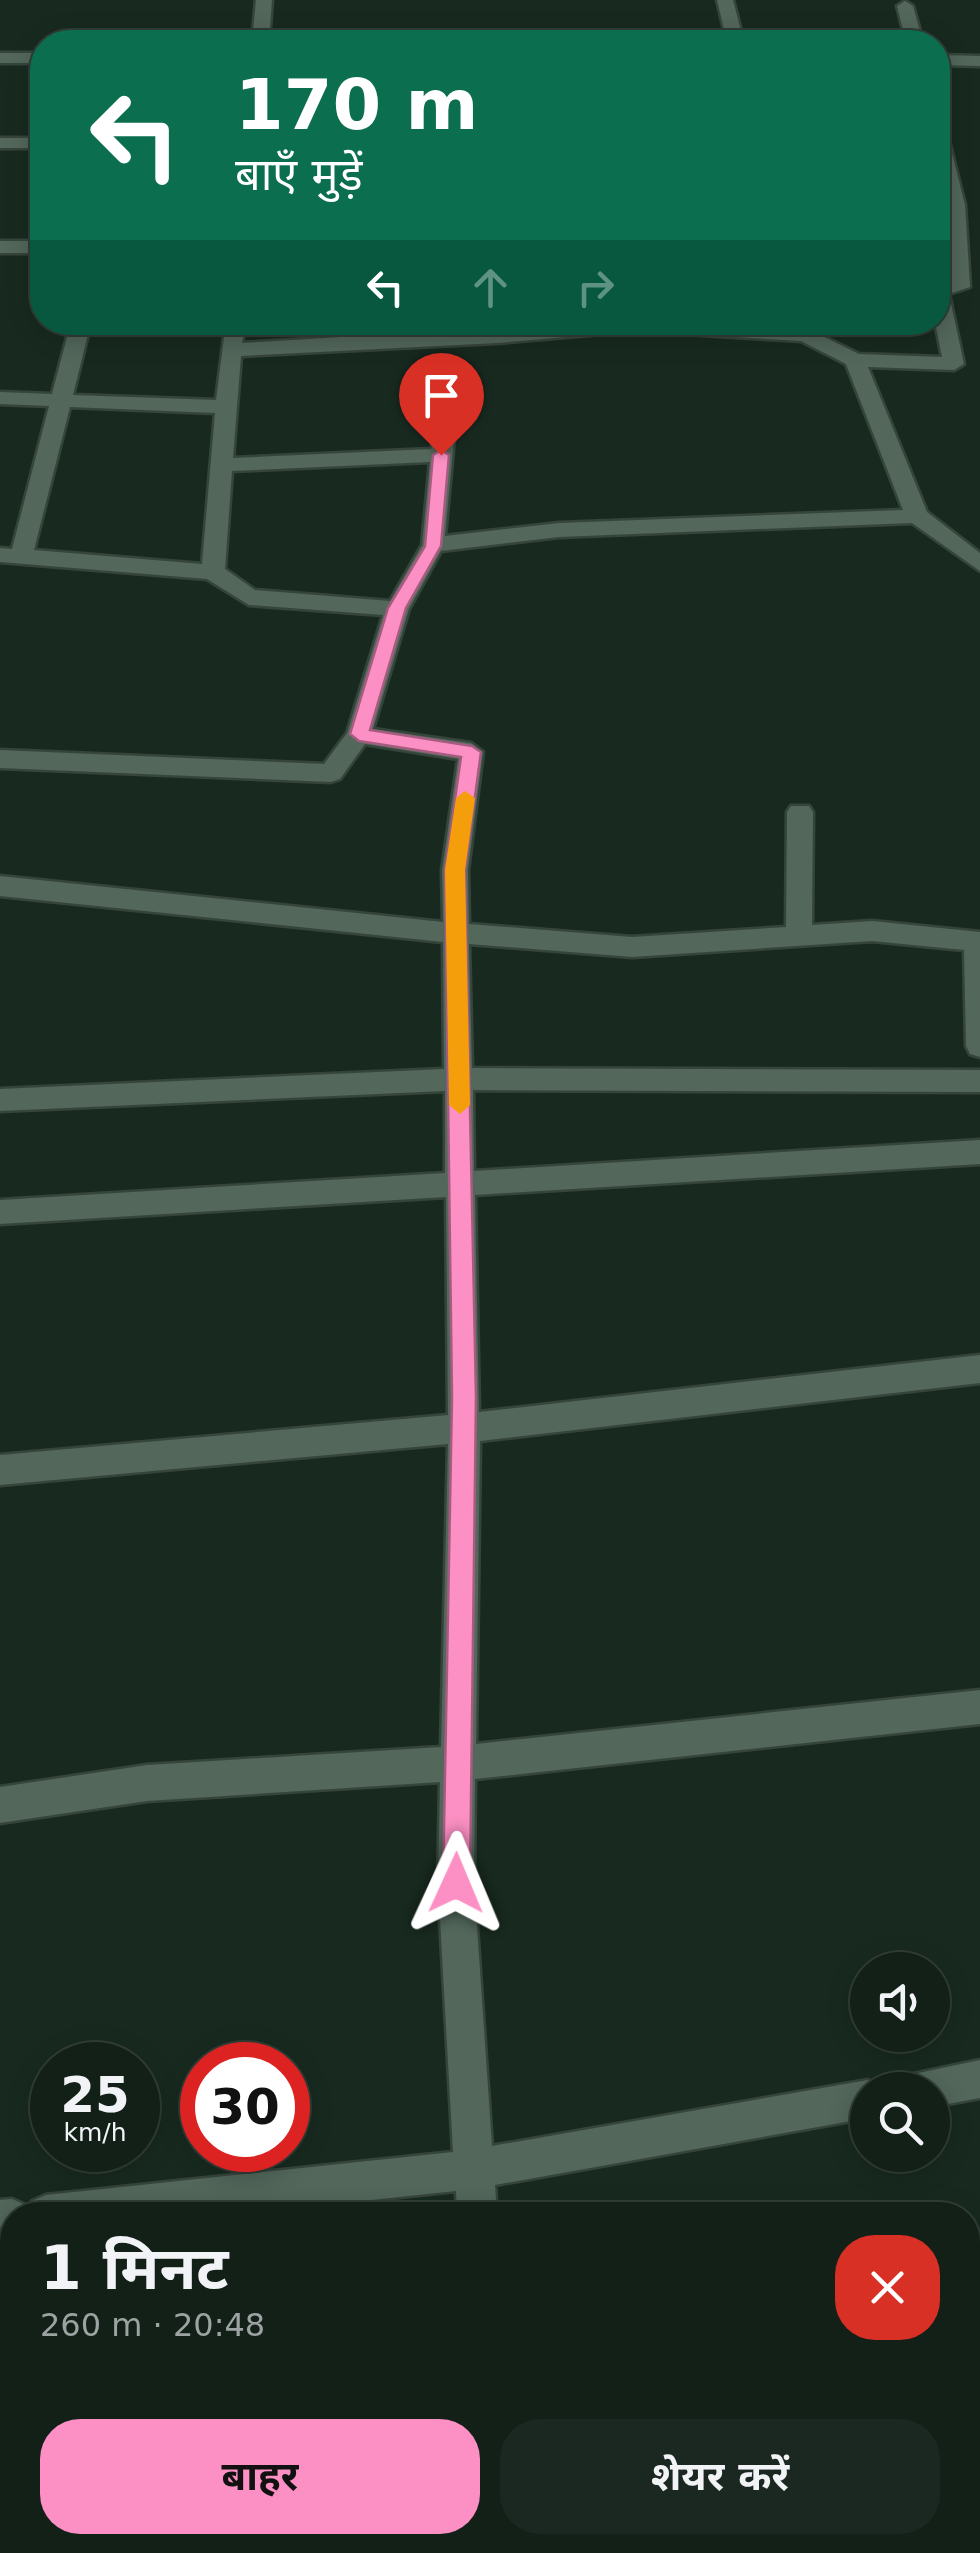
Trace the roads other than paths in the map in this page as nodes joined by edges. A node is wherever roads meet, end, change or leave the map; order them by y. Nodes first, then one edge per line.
1 (264, 0) edge
2 (725, 0) edge
3 (906, 6) dead end
4 (262, 30) edge
5 (733, 30) edge
6 (912, 30) edge
7 (0, 58) edge
8 (30, 58) edge
9 (950, 60) edge
10 (980, 61) edge
11 (0, 143) edge
12 (30, 143) edge
13 (950, 181) edge
14 (0, 246) edge
15 (30, 246) edge
16 (950, 289) edge
17 (78, 335) edge
18 (234, 335) edge
19 (520, 335) edge
20 (814, 335) edge
21 (948, 335) edge
22 (231, 350) junction
23 (855, 360) junction
24 (0, 398) edge
25 (60, 400) junction
26 (226, 407) junction
27 (222, 465) junction
28 (917, 516) junction
29 (433, 546) junction
30 (10, 556) edge
31 (980, 564) edge
32 (214, 572) junction
33 (397, 608) junction
34 (359, 734) junction
35 (0, 758) edge
36 (800, 812) dead end
37 (0, 886) edge
38 (455, 933) junction
39 (800, 935) junction
40 (978, 942) edge
41 (980, 1046) edge
42 (459, 1079) junction
43 (980, 1080) edge
44 (0, 1100) edge
45 (980, 1152) edge
46 (461, 1185) junction
47 (0, 1212) edge
48 (980, 1369) edge
49 (464, 1428) junction
50 (0, 1470) edge
51 (980, 1707) edge
52 (459, 1763) junction
53 (0, 1806) edge
54 (980, 2079) edge
55 (950, 2084) edge
56 (850, 2102) edge
57 (474, 2169) junction
58 (167, 2202) edge
59 (476, 2202) edge

1 - 4 street
2 - 5 street
3 - 6 street
7 - 8 street
9 - 10 street
11 - 12 street
13 - 16 street
14 - 15 street
17 - 25 street
18 - 22 street
19 - 22 street
20 - 23 street
21 - 23 street
22 - 26 street
23 - 28 street
24 - 25 street
25 - 26 street
25 - 30 street
26 - 27 street
27 - 29 street
27 - 32 street
28 - 29 street
28 - 31 street
29 - 33 street
30 - 32 street
32 - 33 street
33 - 34 street
34 - 35 street
34 - 38 street
36 - 39 street
37 - 38 street
38 - 39 street
38 - 42 street
39 - 40 street
40 - 41 street
42 - 43 street
42 - 44 street
42 - 46 street
45 - 46 street
46 - 47 street
46 - 49 street
48 - 49 street
49 - 50 street
49 - 52 street
51 - 52 street
52 - 53 street
52 - 57 street
54 - 55 street
56 - 57 street
57 - 58 street
57 - 59 street

